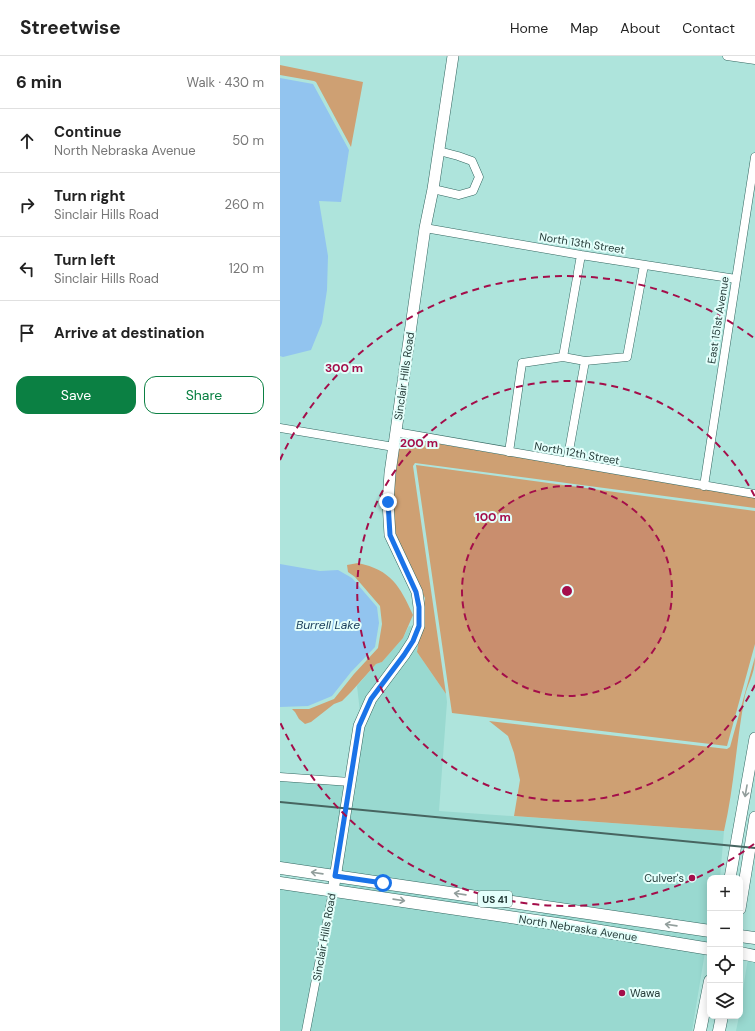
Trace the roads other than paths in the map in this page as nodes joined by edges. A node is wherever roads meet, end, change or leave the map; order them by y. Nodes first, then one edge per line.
1 (453, 56) edge
2 (727, 56) edge
3 (755, 60) edge
4 (439, 151) junction
5 (755, 157) edge
6 (433, 189) junction
7 (425, 228) junction
8 (581, 255) junction
9 (644, 265) junction
10 (736, 279) junction
11 (563, 357) junction
12 (584, 361) junction
13 (280, 428) edge
14 (396, 432) junction
15 (394, 447) junction
16 (509, 452) junction
17 (567, 462) junction
18 (704, 486) junction
19 (755, 494) edge
20 (755, 738) edge
21 (280, 777) edge
22 (350, 782) junction
23 (755, 817) edge
24 (280, 868) edge
25 (731, 875) edge
26 (335, 876) junction
27 (280, 883) edge
28 (333, 891) junction
29 (743, 891) edge
30 (543, 906) junction
31 (476, 912) junction
32 (707, 931) edge
33 (743, 936) edge
34 (755, 938) edge
35 (707, 949) edge
36 (743, 954) edge
37 (755, 956) edge
38 (710, 983) edge
39 (721, 1019) edge
40 (306, 1031) edge
41 (700, 1031) edge
42 (719, 1031) edge

1 - 4 street, Sinclair Hills Road
2 - 3 street
4 - 6 street, Sinclair Hills Road
4 - 6 street
5 - 10 street, East 151st Avenue
6 - 7 street, Sinclair Hills Road
7 - 8 street, North 13th Street
7 - 14 street, Sinclair Hills Road
8 - 9 street, North 13th Street
8 - 11 street
9 - 10 street, North 13th Street
9 - 12 street
10 - 18 street, East 151st Avenue
11 - 12 street
11 - 16 street
12 - 17 street
13 - 15 street
14 - 15 street, Sinclair Hills Road
14 - 16 street, North 12th Street
15 - 22 street, Sinclair Hills Road
16 - 17 street, North 12th Street
17 - 18 street, North 12th Street
18 - 19 street, North 12th Street
20 -> 25 street
21 - 22 street
22 - 26 street, Sinclair Hills Road
23 - 29 street
26 -> 24 main road, North Nebraska Avenue / US 41
26 - 28 street, Sinclair Hills Road
30 -> 26 main road, North Nebraska Avenue / US 41
27 - 28 main road, North Nebraska Avenue / US 41
28 -> 31 main road, North Nebraska Avenue / US 41
28 - 40 street, Sinclair Hills Road
30 - 31 main road
32 -> 30 main road, North Nebraska Avenue / US 41
31 - 35 main road, North Nebraska Avenue / US 41
33 - 34 main road
36 - 37 main road
38 - 41 main road
39 - 42 main road

